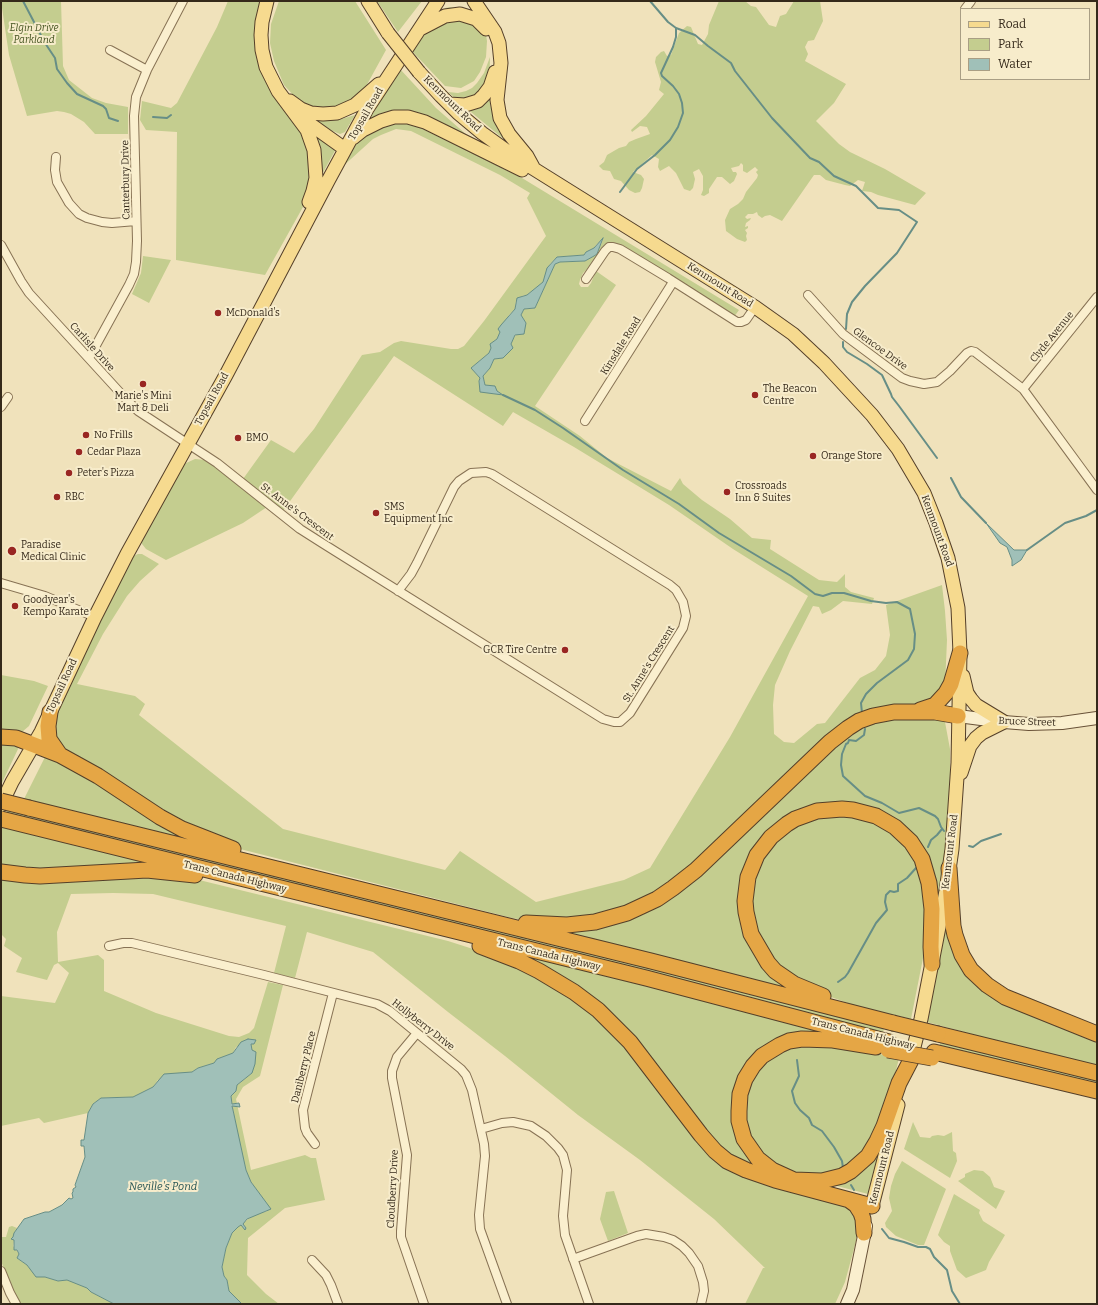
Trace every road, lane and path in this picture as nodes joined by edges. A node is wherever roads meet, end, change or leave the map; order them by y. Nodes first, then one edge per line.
1 (183, 1) edge
2 (267, 1) edge
3 (272, 1) edge
4 (368, 1) edge
5 (438, 1) edge
6 (468, 1) edge
7 (474, 1) edge
8 (481, 13) junction
9 (419, 29) junction
10 (110, 50) dead end
11 (147, 70) junction
12 (387, 78) junction
13 (449, 104) junction
14 (292, 111) junction
15 (348, 145) junction
16 (56, 157) dead end
17 (534, 170) junction
18 (556, 183) junction
19 (136, 221) junction
20 (1, 245) edge
21 (294, 245) junction
22 (3, 253) edge
23 (586, 279) dead end
24 (673, 282) junction
25 (808, 295) dead end
26 (1097, 297) edge
27 (755, 307) junction
28 (89, 358) junction
29 (1023, 389) junction
30 (8, 397) dead end
31 (1, 407) edge
32 (585, 421) dead end
33 (188, 444) junction
34 (1097, 490) edge
35 (1, 583) edge
36 (398, 591) junction
37 (95, 617) junction
38 (960, 653) junction
39 (50, 712) junction
40 (916, 712) junction
41 (958, 716) junction
42 (1097, 718) edge
43 (1004, 722) junction
44 (1, 737) edge
45 (34, 746) junction
46 (60, 755) junction
47 (956, 788) junction
48 (1, 800) edge
49 (1, 805) edge
50 (1, 819) edge
51 (949, 868) junction
52 (2, 872) edge
53 (325, 882) junction
54 (328, 900) junction
55 (109, 946) dead end
56 (932, 964) junction
57 (333, 993) junction
58 (893, 1023) junction
59 (417, 1033) junction
60 (1097, 1034) edge
61 (888, 1046) junction
62 (911, 1060) junction
63 (1097, 1073) edge
64 (1097, 1091) edge
65 (481, 1129) junction
66 (315, 1144) dead end
67 (794, 1180) junction
68 (846, 1199) junction
69 (873, 1203) junction
70 (864, 1233) junction
71 (573, 1259) junction
72 (312, 1260) dead end
73 (859, 1263) junction
74 (1, 1271) edge
75 (16, 1304) edge
76 (338, 1304) edge
77 (424, 1304) edge
78 (507, 1304) edge
79 (589, 1304) edge
80 (701, 1304) edge
81 (847, 1304) edge
82 (856, 1304) edge

1 - 11 street, Canterbury Drive
2 - 14 main road
3 - 12 main road
4 - 13 main road, Kenmount Road, bridge
5 - 9 main road, Topsail Road
6 - 8 main road
7 - 8 main road
8 - 17 main road
9 - 12 main road, Topsail Road
9 - 13 main road
10 - 11 street
11 - 19 street, Canterbury Drive
12 - 15 main road, Topsail Road
13 - 17 main road, Kenmount Road
14 - 15 main road
14 - 21 main road
15 - 18 main road
15 - 21 main road, Topsail Road
16 - 19 street
17 - 18 main road, Kenmount Road
18 - 27 main road, Kenmount Road
19 - 28 street, Canterbury Drive
20 - 22 street, Carlisle Drive
21 - 33 main road, Topsail Road
22 - 28 street, Carlisle Drive
23 - 24 street
24 - 27 street
24 - 32 street, Kinsdale Road
25 - 29 street, Glencoe Drive
26 - 29 street, Clyde Avenue
27 - 38 main road, Kenmount Road
28 - 33 street, Carlisle Drive
29 - 34 street, Glencoe Drive
30 - 31 street
33 - 36 street, St. Anne's Crescent
33 - 37 main road, Topsail Road
35 - 37 street
36 - 36 street, St. Anne's Crescent
37 - 39 main road, Topsail Road
38 - 40 highway
38 - 41 main road, Kenmount Road
38 - 43 main road
39 - 45 main road, Topsail Road
39 - 46 highway
40 - 41 highway
40 - 53 highway
41 - 43 main road, Bruce Street
41 - 47 main road, Kenmount Road
42 - 43 main road, Bruce Street
43 - 47 main road
44 - 45 highway
45 - 46 highway
45 - 49 main road, Topsail Road
46 - 53 highway
47 - 51 main road, Kenmount Road
48 - 53 highway, Trans Canada Highway, bridge
50 - 54 highway, Trans Canada Highway
51 - 56 main road, Kenmount Road
51 - 60 highway
52 - 54 highway
53 - 58 highway, Trans Canada Highway
54 - 61 highway, Trans Canada Highway
54 - 68 highway
55 - 57 street, Hollyberry Drive
56 - 58 highway
56 - 62 main road, Kenmount Road
57 - 59 street, Hollyberry Drive
57 - 66 street, Daniberry Place
58 - 63 highway, Trans Canada Highway, bridge
59 - 65 street, Hollyberry Drive
59 - 77 street, Cloudberry Drive
61 - 64 highway, Trans Canada Highway
61 - 67 highway
62 - 67 highway
62 - 69 main road, Kenmount Road
65 - 71 street
65 - 78 street, Hollyberry Drive
67 - 69 highway
68 - 69 highway
68 - 70 highway
69 - 70 main road, Kenmount Road
70 - 73 main road, Kenmount Road
71 - 79 street
71 - 80 street
72 - 76 street
73 - 81 main road, Kenmount Road
73 - 82 main road, Kenmount Road
74 - 75 street

